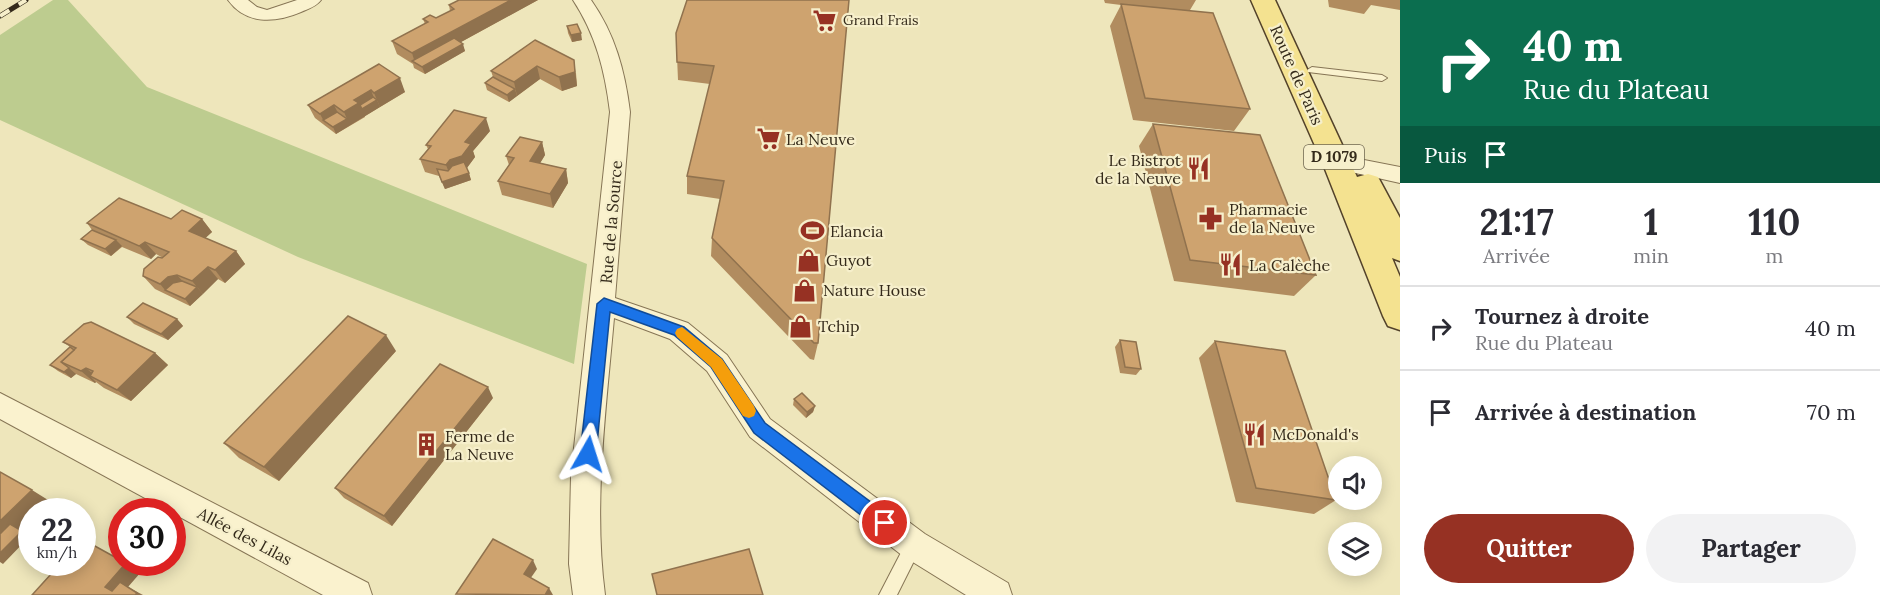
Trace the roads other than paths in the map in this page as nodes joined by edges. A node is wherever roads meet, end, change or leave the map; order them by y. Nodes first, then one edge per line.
1 (237, 0) edge
2 (312, 0) edge
3 (582, 0) edge
4 (1263, 0) edge
5 (1280, 0) edge
6 (1312, 70) junction
7 (1382, 78) dead end
8 (1359, 167) junction
9 (1400, 175) edge
10 (1400, 249) edge
11 (604, 304) junction
12 (1400, 316) edge
13 (2, 410) edge
14 (914, 545) junction
15 (356, 595) edge
16 (589, 595) edge
17 (888, 595) edge
18 (996, 595) edge

1 - 2 street
3 - 11 street, Rue de la Source
4 - 12 main road, Route de Paris / D 1079
5 - 6 main road, Route de Paris / D 1079
6 - 7 lane
6 - 8 main road, Route de Paris / D 1079
8 - 9 street
8 - 10 main road, Route de Paris / D 1079
11 - 14 street
11 - 16 street, Rue de la Source
13 - 15 street, Allée des Lilas
14 - 17 lane
14 - 18 street

